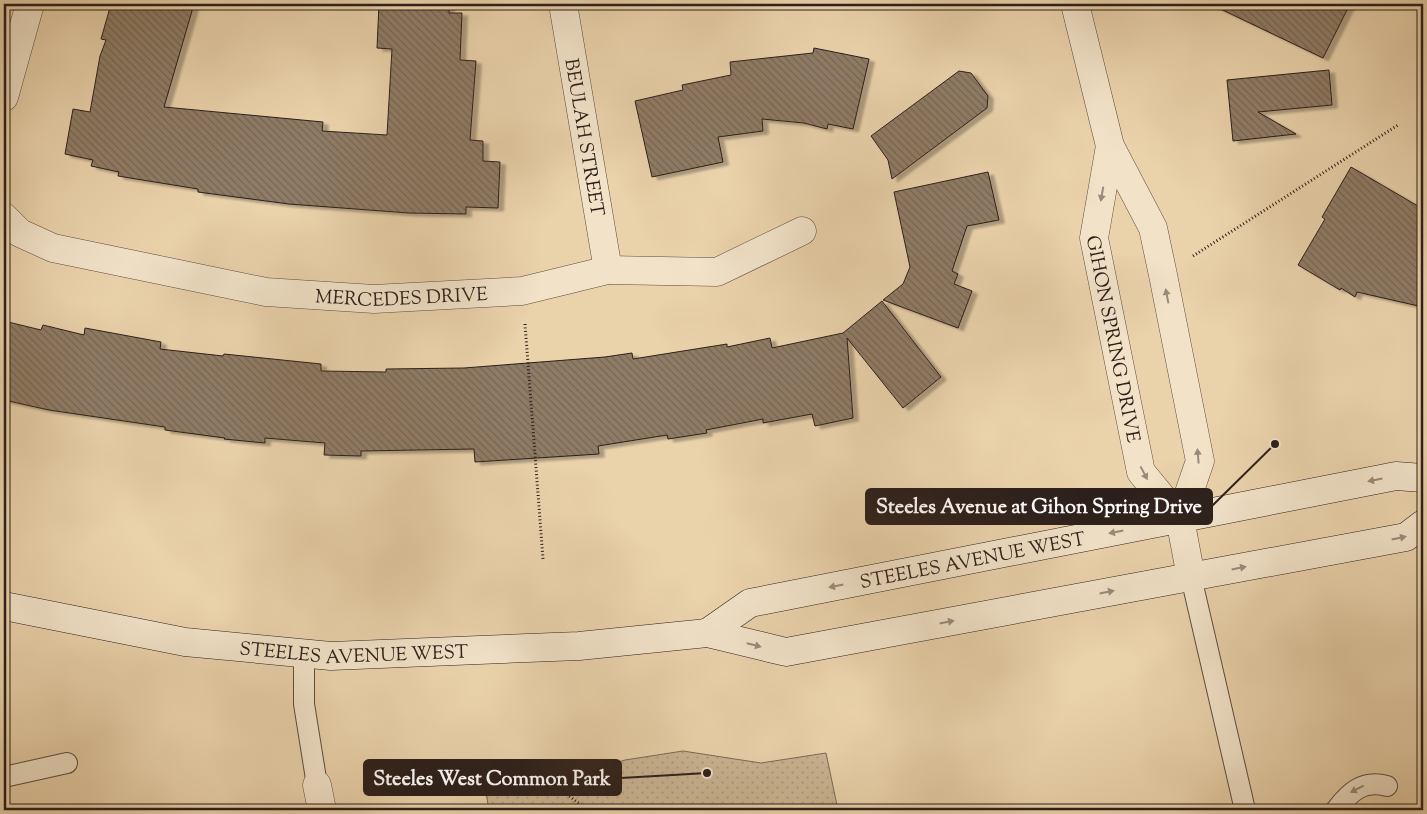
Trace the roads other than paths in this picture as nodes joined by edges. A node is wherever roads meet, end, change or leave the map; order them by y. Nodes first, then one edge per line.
1 (30, 4) edge
2 (563, 4) edge
3 (1075, 4) edge
4 (4, 96) edge
5 (1110, 146) junction
6 (4, 217) edge
7 (802, 231) dead end
8 (608, 270) junction
9 (1423, 478) edge
10 (1180, 518) junction
11 (1423, 524) edge
12 (1191, 577) junction
13 (4, 606) edge
14 (707, 633) junction
15 (304, 653) junction
16 (67, 763) dead end
17 (4, 777) edge
18 (1387, 786) dead end
19 (320, 798) edge
20 (1246, 810) edge
21 (1336, 810) edge

1 - 4 street
2 - 8 street, BEULAH STREET
3 - 5 street, GIHON SPRING DRIVE
10 -> 5 street, GIHON SPRING DRIVE
5 -> 10 street, GIHON SPRING DRIVE
6 - 8 street, MERCEDES DRIVE
7 - 8 street, MERCEDES DRIVE
9 -> 10 street, STEELES AVENUE WEST
10 - 12 street, GIHON SPRING DRIVE
10 -> 14 street, STEELES AVENUE WEST
12 -> 11 street, STEELES AVENUE WEST
14 -> 12 street, STEELES AVENUE WEST
12 - 20 lane
13 - 15 street, STEELES AVENUE WEST
14 - 15 street, STEELES AVENUE WEST
15 - 19 lane
16 - 17 lane
18 -> 21 lane

